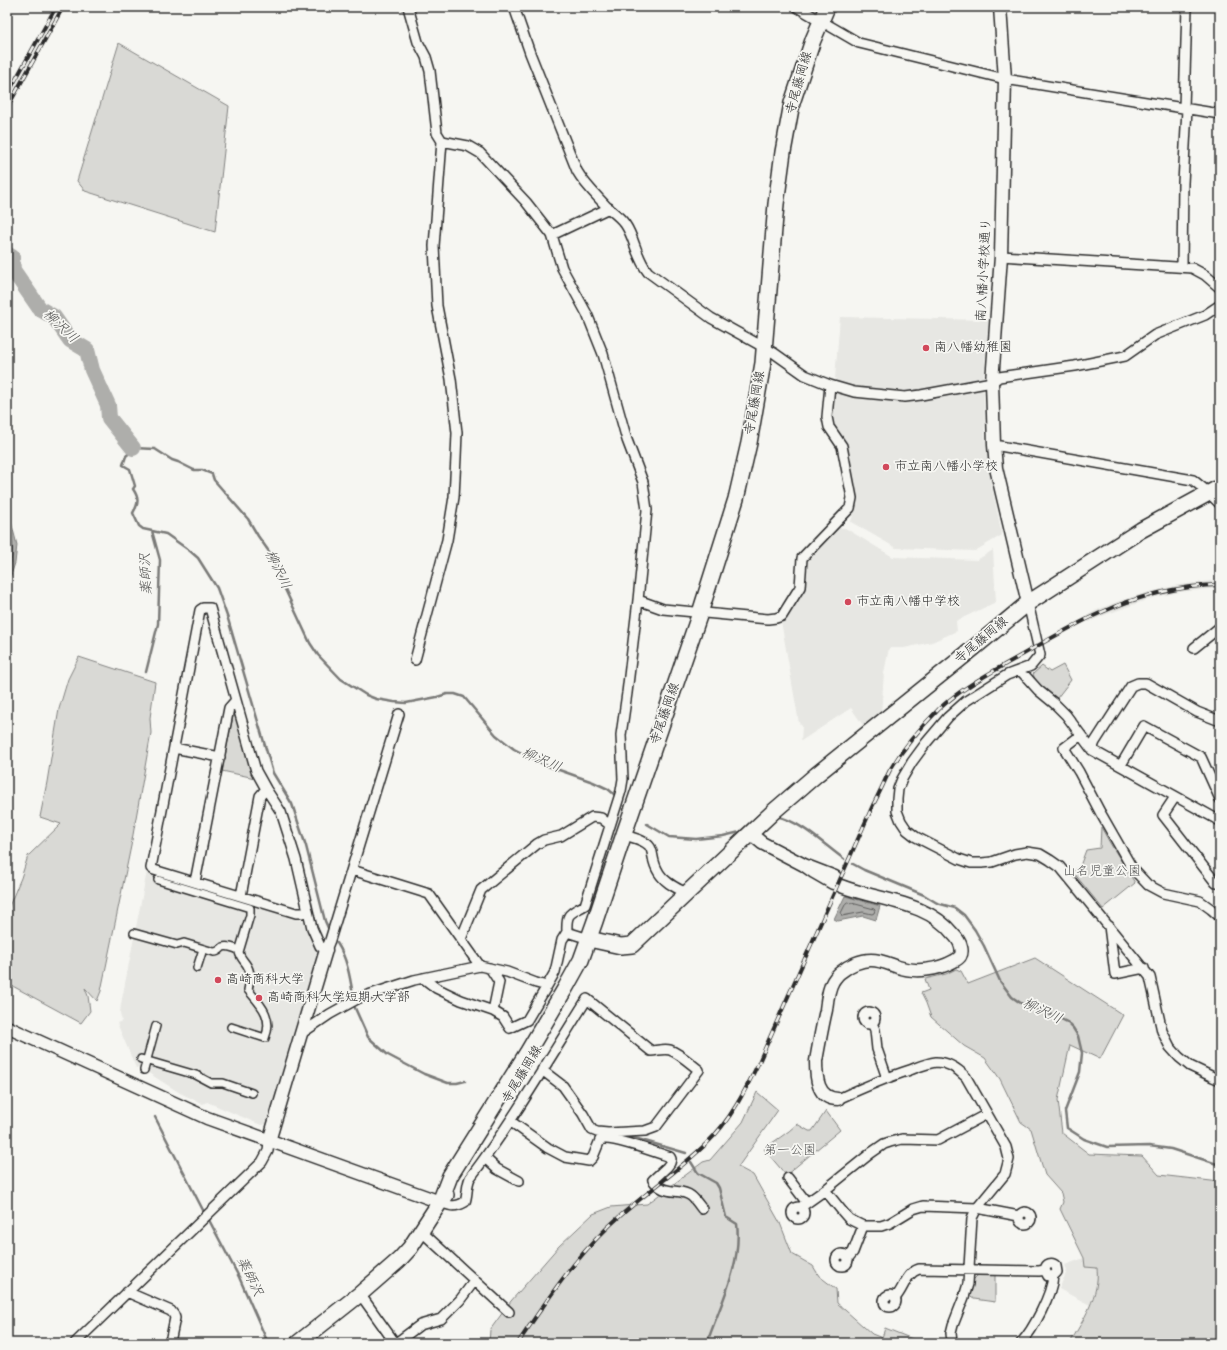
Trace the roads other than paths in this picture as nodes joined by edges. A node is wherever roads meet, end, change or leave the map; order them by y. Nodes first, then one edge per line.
1 (408, 7) edge
2 (514, 7) edge
3 (796, 7) edge
4 (827, 7) edge
5 (1000, 7) edge
6 (1187, 7) edge
7 (821, 21) junction
8 (1005, 79) junction
9 (1186, 108) junction
10 (1220, 114) edge
11 (442, 141) junction
12 (609, 208) junction
13 (552, 235) junction
14 (1001, 256) junction
15 (1182, 267) junction
16 (1220, 288) edge
17 (1220, 305) edge
18 (764, 348) junction
19 (992, 382) junction
20 (830, 385) junction
21 (994, 445) junction
22 (1214, 490) edge
23 (1220, 504) edge
24 (638, 600) junction
25 (1028, 603) junction
26 (700, 613) junction
27 (1220, 627) edge
28 (1194, 648) dead end
29 (415, 660) dead end
30 (1020, 670) junction
31 (236, 700) junction
32 (399, 714) dead end
33 (1220, 721) edge
34 (1081, 735) junction
35 (174, 748) junction
36 (1092, 750) junction
37 (220, 757) junction
38 (1121, 765) junction
39 (266, 789) junction
40 (640, 790) junction
41 (1175, 797) junction
42 (1220, 799) edge
43 (1219, 818) edge
44 (610, 825) junction
45 (750, 833) junction
46 (631, 837) junction
47 (352, 870) junction
48 (158, 880) dead end
49 (195, 882) junction
50 (1220, 883) edge
51 (686, 893) junction
52 (240, 896) junction
53 (308, 911) junction
54 (1220, 917) edge
55 (1109, 926) junction
56 (567, 932) junction
57 (134, 934) dead end
58 (461, 939) junction
59 (592, 940) junction
60 (203, 949) junction
61 (239, 950) junction
62 (326, 950) junction
63 (480, 966) junction
64 (197, 968) dead end
65 (490, 968) junction
66 (1144, 968) junction
67 (423, 978) junction
68 (547, 986) junction
69 (493, 1011) junction
70 (872, 1023) dead end
71 (156, 1026) dead end
72 (7, 1027) edge
73 (231, 1027) dead end
74 (302, 1033) junction
75 (144, 1060) junction
76 (144, 1070) dead end
77 (542, 1070) junction
78 (886, 1078) junction
79 (1220, 1080) edge
80 (252, 1093) dead end
81 (838, 1098) joint
82 (987, 1114) junction
83 (510, 1121) junction
84 (608, 1136) junction
85 (269, 1141) junction
86 (485, 1158) junction
87 (788, 1178) dead end
88 (519, 1182) dead end
89 (825, 1190) junction
90 (440, 1202) junction
91 (976, 1208) junction
92 (702, 1209) dead end
93 (1019, 1216) dead end
94 (863, 1226) junction
95 (422, 1232) junction
96 (848, 1258) dead end
97 (969, 1270) junction
98 (475, 1280) junction
99 (127, 1292) junction
100 (360, 1294) junction
101 (896, 1297) dead end
102 (509, 1312) dead end
103 (170, 1342) dead end
104 (75, 1343) edge
105 (298, 1343) edge
106 (396, 1343) edge
107 (952, 1343) edge
108 (1021, 1343) edge

1 - 11 street
2 - 12 street
3 - 7 street
4 - 7 main road, 寺尾藤岡線
5 - 8 street, 南八幡小学校通り
6 - 9 street
7 - 8 street
7 - 18 main road, 寺尾藤岡線
8 - 9 street
8 - 14 street, 南八幡小学校通り
9 - 10 street
9 - 15 street
11 - 13 street
11 - 29 street
12 - 13 street
12 - 18 street
13 - 24 street
14 - 15 street
14 - 19 street, 南八幡小学校通り
15 - 16 street
17 - 19 street
18 - 20 street
18 - 26 main road, 寺尾藤岡線
19 - 20 street
19 - 21 street, 南八幡小学校通り
20 - 26 street
21 - 22 street
21 - 25 street, 南八幡小学校通り
22 - 23 street
22 - 25 main road, 寺尾藤岡線
24 - 26 street
24 - 44 street
25 - 30 street
25 - 45 main road, 寺尾藤岡線
26 - 40 main road, 寺尾藤岡線
27 - 28 street
30 - 34 street
30 - 55 street
31 - 35 street
31 - 37 street
31 - 39 street
32 - 47 street
33 - 36 street
34 - 36 street
34 - 54 street
35 - 37 street
35 - 49 street
36 - 38 street
37 - 49 street
38 - 41 street
38 - 42 street
39 - 52 street
39 - 53 street
40 - 46 main road, 寺尾藤岡線
40 - 59 main road, 寺尾藤岡線
41 - 43 street
41 - 50 street
44 - 56 street
44 - 58 street
45 - 51 main road, 寺尾藤岡線
45 - 81 street
46 - 51 street
46 - 59 main road, 寺尾藤岡線
47 - 58 street
47 - 62 street
48 - 61 street
49 - 52 street
51 - 59 main road, 寺尾藤岡線
52 - 53 street
53 - 62 street
55 - 66 street
55 - 66 street
56 - 59 street
56 - 68 street
57 - 60 street
58 - 63 street
59 - 90 main road, 寺尾藤岡線
60 - 61 street
60 - 64 street
61 - 73 street
62 - 74 street
63 - 65 street
63 - 67 street
65 - 68 street
65 - 69 street
66 - 79 street
67 - 69 street
67 - 74 street
68 - 69 street
70 - 78 street
71 - 75 street
72 - 85 street
74 - 85 street
75 - 76 street
75 - 80 street
77 - 83 street
77 - 84 street
77 - 84 street
78 - 81 street
78 - 82 street
82 - 89 street
82 - 91 street
83 - 84 street
83 - 86 street
84 - 92 street
85 - 90 street
85 - 99 street
86 - 88 street
86 - 90 street
87 - 89 street
89 - 94 street
90 - 95 main road, 寺尾藤岡線
91 - 93 street
91 - 94 street
91 - 97 street
94 - 96 street
95 - 98 street
95 - 100 main road, 寺尾藤岡線
97 - 101 street
97 - 107 street
97 - 108 street
98 - 102 street
98 - 106 street
99 - 103 street
99 - 104 street
100 - 105 main road, 寺尾藤岡線
100 - 106 street

